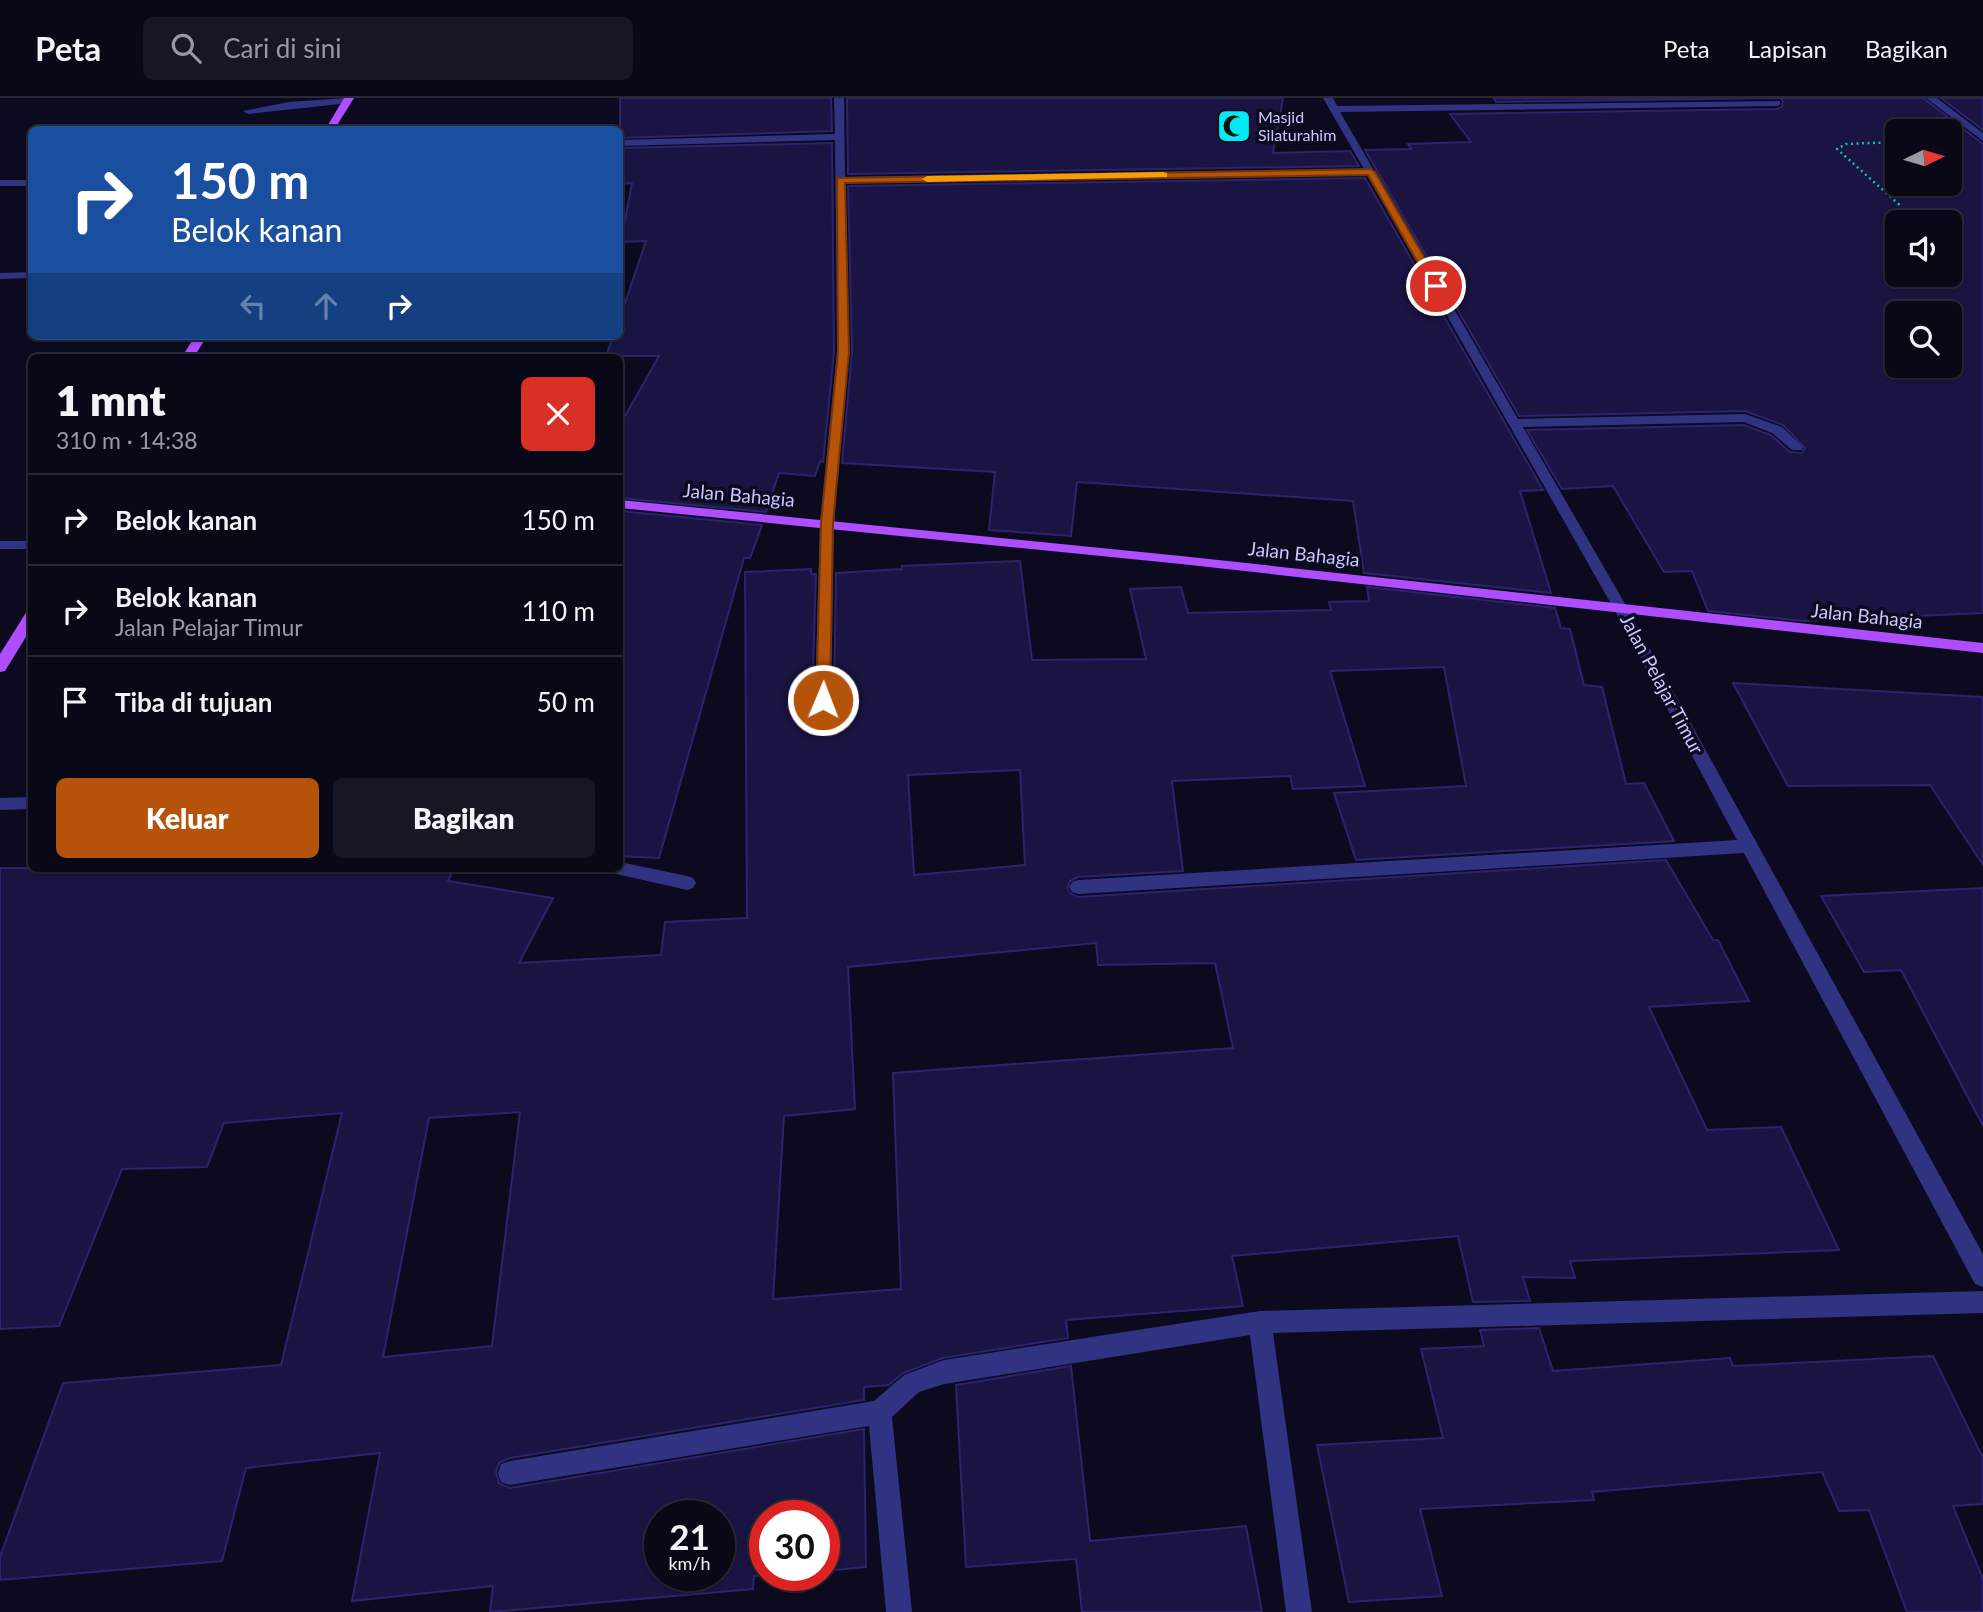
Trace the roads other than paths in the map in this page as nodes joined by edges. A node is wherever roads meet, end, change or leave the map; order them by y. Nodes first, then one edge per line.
1 (839, 98) edge
2 (1931, 98) edge
3 (348, 100) edge
4 (1777, 103) dead end
5 (1331, 104) edge
6 (248, 111) dead end
7 (332, 126) edge
8 (839, 137) junction
9 (1983, 138) edge
10 (623, 144) edge
11 (1371, 172) junction
12 (840, 180) junction
13 (0, 183) edge
14 (28, 183) edge
15 (28, 275) edge
16 (0, 276) edge
17 (1515, 423) junction
18 (1797, 447) dead end
19 (623, 504) edge
20 (827, 523) junction
21 (0, 545) edge
22 (28, 545) edge
23 (1621, 609) junction
24 (28, 621) edge
25 (1983, 648) edge
26 (0, 667) edge
27 (823, 700) dead end
28 (28, 803) edge
29 (0, 804) edge
30 (1750, 846) junction
31 (623, 869) edge
32 (687, 883) dead end
33 (1078, 887) dead end
34 (1983, 1276) edge
35 (1983, 1302) edge
36 (1261, 1322) junction
37 (880, 1412) junction
38 (510, 1472) dead end
39 (899, 1612) edge
40 (1299, 1612) edge

1 - 8 street
2 - 9 street
3 - 6 street
3 - 7 main road
4 - 5 street
5 - 11 street, Jalan Pelajar Timur
8 - 10 street
8 - 12 street
11 - 12 street
11 - 17 street, Jalan Pelajar Timur
12 - 20 street
13 - 14 street
15 - 16 street
17 - 18 street
17 - 23 street, Jalan Pelajar Timur
19 - 20 main road, Jalan Bahagia
20 - 23 main road, Jalan Bahagia
20 - 27 street
21 - 22 street
23 - 25 main road, Jalan Bahagia
23 - 30 street, Jalan Pelajar Timur
24 - 26 main road
28 - 29 street
30 - 33 street
30 - 34 street, Jalan Pelajar Timur
31 - 32 street
35 - 36 street
36 - 37 street
36 - 40 street
37 - 38 street
37 - 39 street

